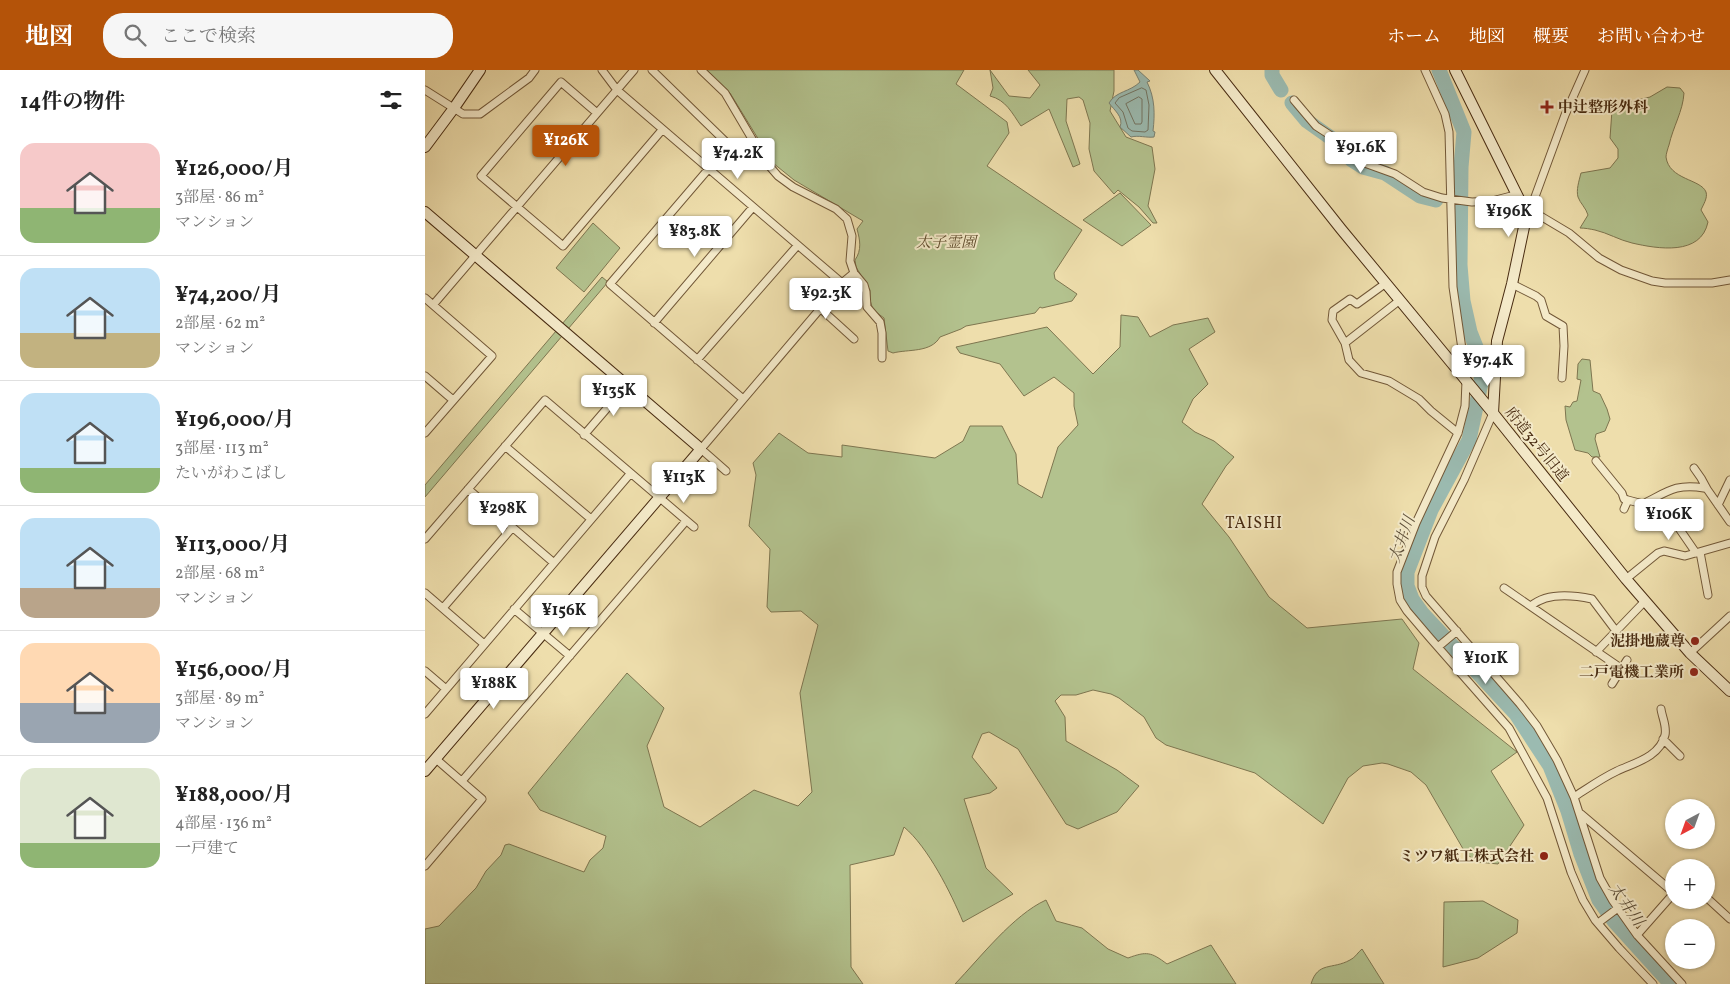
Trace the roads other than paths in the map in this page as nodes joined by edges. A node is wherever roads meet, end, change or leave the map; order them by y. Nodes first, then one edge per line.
1 (479, 70) edge
2 (535, 70) edge
3 (602, 70) edge
4 (634, 70) edge
5 (652, 70) edge
6 (701, 70) edge
7 (1215, 70) edge
8 (1425, 70) edge
9 (1455, 70) edge
10 (1585, 70) edge
11 (425, 90) edge
12 (617, 90) junction
13 (1293, 100) dead end
14 (454, 108) junction
15 (597, 113) junction
16 (662, 130) junction
17 (425, 147) edge
18 (709, 169) junction
19 (1515, 195) junction
20 (1452, 199) junction
21 (1522, 205) junction
22 (517, 206) junction
23 (753, 208) junction
24 (425, 212) edge
25 (797, 246) junction
26 (475, 255) junction
27 (854, 273) junction
28 (1730, 280) edge
29 (842, 283) junction
30 (1386, 283) junction
31 (1512, 284) junction
32 (425, 298) edge
33 (1400, 300) junction
34 (433, 304) junction
35 (821, 309) junction
36 (654, 323) junction
37 (854, 339) dead end
38 (1345, 343) junction
39 (881, 358) dead end
40 (697, 360) junction
41 (1459, 372) junction
42 (425, 376) edge
43 (1562, 378) dead end
44 (1468, 383) junction
45 (627, 385) junction
46 (453, 400) junction
47 (743, 400) junction
48 (1490, 409) junction
49 (1458, 433) junction
50 (425, 434) edge
51 (584, 435) junction
52 (505, 446) junction
53 (701, 449) junction
54 (1596, 461) dead end
55 (1694, 468) dead end
56 (726, 471) dead end
57 (630, 474) junction
58 (1730, 480) edge
59 (1707, 489) junction
60 (468, 490) junction
61 (659, 498) junction
62 (1628, 500) junction
63 (1718, 505) junction
64 (1624, 509) dead end
65 (591, 519) junction
66 (686, 520) junction
67 (1730, 522) edge
68 (1674, 524) dead end
69 (511, 528) junction
70 (694, 528) dead end
71 (425, 539) edge
72 (1730, 543) edge
73 (1698, 552) junction
74 (554, 563) junction
75 (1626, 579) junction
76 (1504, 588) dead end
77 (425, 593) edge
78 (1707, 595) dead end
79 (1645, 601) junction
80 (1531, 606) junction
81 (443, 608) junction
82 (514, 610) junction
83 (1730, 616) edge
84 (1616, 631) junction
85 (1455, 632) junction
86 (544, 633) junction
87 (484, 644) junction
88 (1439, 646) junction
89 (1596, 652) junction
90 (1690, 653) junction
91 (570, 656) junction
92 (1627, 660) dead end
93 (1622, 669) junction
94 (425, 671) edge
95 (1612, 684) dead end
96 (446, 689) junction
97 (1730, 691) edge
98 (1661, 708) dead end
99 (425, 714) edge
100 (1663, 739) junction
101 (1679, 756) dead end
102 (436, 759) junction
103 (425, 771) edge
104 (462, 781) junction
105 (1574, 797) junction
106 (1581, 814) junction
107 (425, 866) edge
108 (1665, 885) edge
109 (1665, 903) edge
110 (1715, 905) edge
111 (1618, 908) junction
112 (1730, 919) edge
113 (1598, 922) junction
114 (1637, 935) junction
115 (1653, 984) edge
116 (1682, 984) edge

1 - 14 street
2 - 14 street
3 - 12 street
4 - 12 street
5 - 18 street
6 - 27 street
7 - 30 street, 府道32号旧道
8 - 20 street
9 - 19 street
10 - 21 street
11 - 14 street
12 - 15 street
12 - 16 street
13 - 20 street
14 - 17 street
15 - 22 street
15 - 22 street
16 - 18 street
16 - 22 street
18 - 23 street
18 - 36 street
19 - 20 street
19 - 21 street
20 - 41 street
21 - 28 street
21 - 31 street
22 - 26 street
23 - 25 street
23 - 36 street
24 - 26 street
25 - 29 street
25 - 40 street
26 - 34 street
26 - 45 street
27 - 29 street
27 - 39 street
29 - 35 street
30 - 33 street, 府道32号旧道
30 - 38 street
31 - 43 street
31 - 48 street
32 - 34 street
33 - 38 street
33 - 41 street, 府道32号旧道
34 - 46 street
35 - 37 street
35 - 47 street
36 - 40 street
38 - 49 street
40 - 47 street
41 - 44 street, 府道32号旧道
42 - 46 street
44 - 48 street, 府道32号旧道
44 - 49 street
45 - 51 street
45 - 53 street
46 - 50 street
47 - 53 street
48 - 75 street, 府道32号旧道
48 - 85 street
49 - 88 street
51 - 52 street
51 - 57 street
52 - 60 street
52 - 65 street
53 - 56 street
53 - 61 street
54 - 62 street
55 - 59 street
57 - 61 street
57 - 65 street
58 - 63 street
59 - 62 street
59 - 63 street
60 - 69 street
60 - 71 street
61 - 66 street
61 - 86 street
62 - 64 street
63 - 67 street
65 - 74 street
66 - 70 street
66 - 91 street
68 - 73 street
69 - 74 street
69 - 81 street
72 - 73 street
73 - 75 street
73 - 78 street
74 - 82 street
75 - 79 street, 府道32号旧道
76 - 80 street
77 - 81 street
79 - 84 street
79 - 90 street, 府道32号旧道
80 - 84 street
80 - 89 street
81 - 87 street
82 - 86 street
82 - 87 street
83 - 90 street
84 - 89 street
85 - 88 street
85 - 105 street
86 - 91 street
86 - 102 street
87 - 96 street
88 - 113 street
89 - 93 street
90 - 97 street, 府道32号旧道
91 - 104 street
92 - 93 street
93 - 95 street
94 - 96 street
96 - 99 street
98 - 100 street
100 - 101 street
100 - 105 street
102 - 103 street
102 - 104 street
104 - 107 street
105 - 106 street
106 - 108 street
106 - 111 street
109 - 114 street
110 - 112 street
111 - 113 street
111 - 114 street
113 - 115 street
114 - 116 street

